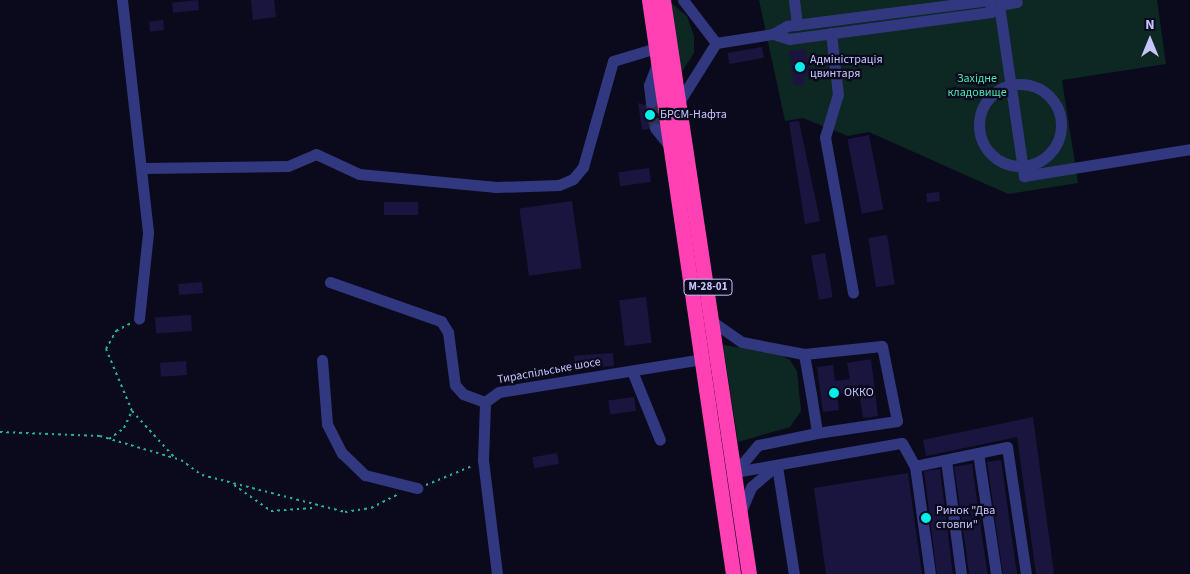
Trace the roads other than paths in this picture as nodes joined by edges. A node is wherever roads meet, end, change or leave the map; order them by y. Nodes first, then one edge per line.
1 (122, 0) edge
2 (649, 0) edge
3 (663, 0) edge
4 (683, 0) edge
5 (794, 0) edge
6 (1017, 2) dead end
7 (992, 5) edge
8 (797, 25) junction
9 (773, 34) junction
10 (831, 34) junction
11 (716, 43) junction
12 (657, 54) junction
13 (1011, 85) junction
14 (650, 102) tunnel mouth
15 (679, 102) junction
16 (655, 128) tunnel mouth
17 (1190, 149) edge
18 (673, 150) junction
19 (1022, 166) junction
20 (142, 168) junction
21 (330, 282) dead end
22 (853, 292) dead end
23 (140, 318) road end
24 (713, 322) junction
25 (804, 354) junction
26 (703, 358) junction
27 (322, 360) dead end
28 (632, 370) junction
29 (485, 402) junction
30 (817, 433) junction
31 (660, 440) dead end
32 (978, 453) junction
33 (946, 460) junction
34 (777, 466) junction
35 (915, 466) junction
36 (735, 472) junction
37 (417, 488) road end
38 (740, 511) junction
39 (497, 574) edge
40 (733, 574) edge
41 (749, 574) edge
42 (794, 574) edge
43 (930, 574) edge
44 (961, 574) edge
45 (996, 574) edge
46 (1026, 574) edge

1 - 20 street
2 - 12 highway, М-28-01
3 - 15 highway, М-28-01
4 - 11 street
5 - 8 street
6 - 7 street
7 - 8 street
7 - 10 street
7 - 13 street
8 - 9 street
9 - 10 street
9 - 11 street
10 - 22 street
11 - 15 street
12 - 14 street
12 - 18 highway, М-28-01
12 - 20 street
13 - 19 street
13 - 19 street
13 - 19 street
15 - 24 highway, М-28-01
16 - 18 street
17 - 19 street
18 - 26 highway, М-28-01
20 - 23 street
21 - 29 street
24 - 25 street
24 - 36 highway, М-28-01
25 - 30 street
25 - 30 street
26 - 28 street, Тираспільське шосе
26 - 40 highway, М-28-01
27 - 37 street
28 - 29 street, Тираспільське шосе
28 - 31 street
29 - 39 street
30 - 36 street
32 - 33 street
32 - 45 street
32 - 46 street
33 - 35 street
33 - 44 street
34 - 35 street
34 - 36 street
34 - 38 street
34 - 42 street
35 - 43 street
36 - 38 highway, М-28-01
38 - 41 highway, М-28-01

